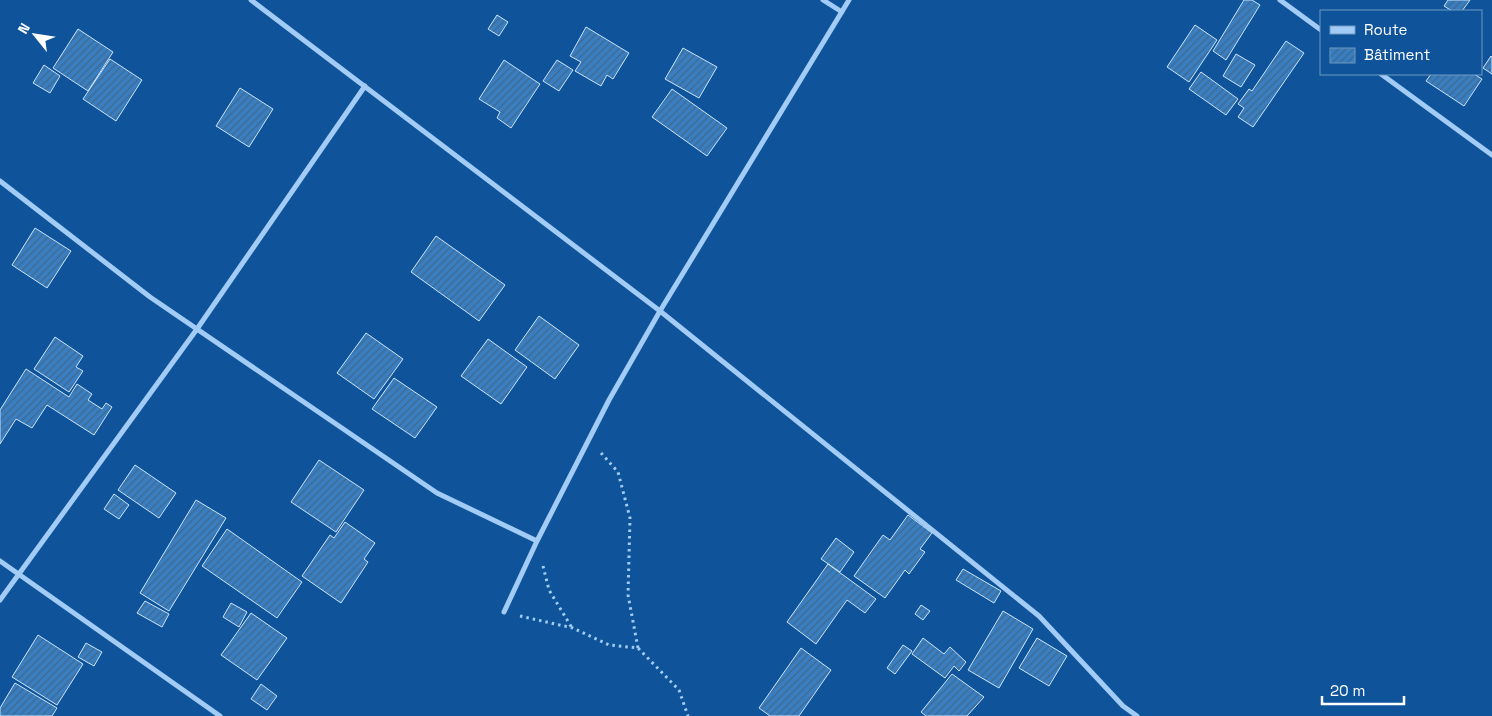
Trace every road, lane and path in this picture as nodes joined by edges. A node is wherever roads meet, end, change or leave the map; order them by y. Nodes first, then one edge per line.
1 (252, 0) edge
2 (823, 0) edge
3 (849, 0) edge
4 (1280, 0) edge
5 (842, 12) junction
6 (1320, 29) edge
7 (1382, 75) edge
8 (364, 86) junction
9 (1492, 155) edge
10 (0, 181) edge
11 (660, 311) junction
12 (197, 329) junction
13 (588, 438) junction
14 (537, 541) junction
15 (0, 561) edge
16 (18, 575) junction
17 (0, 600) edge
18 (504, 612) joint
19 (573, 628) junction
20 (638, 648) junction
21 (220, 716) edge
22 (688, 716) edge
23 (1137, 716) edge

1 - 8 street
2 - 5 street
3 - 5 street
4 - 6 street
5 - 11 street
7 - 9 street
8 - 11 street
8 - 12 street
10 - 12 street
11 - 13 street
11 - 23 street
12 - 14 street
12 - 16 street
13 - 14 street
13 - 20 path
14 - 18 street
14 - 19 path
15 - 16 street
16 - 17 street
16 - 21 street
18 - 19 path
19 - 20 path
20 - 22 path

